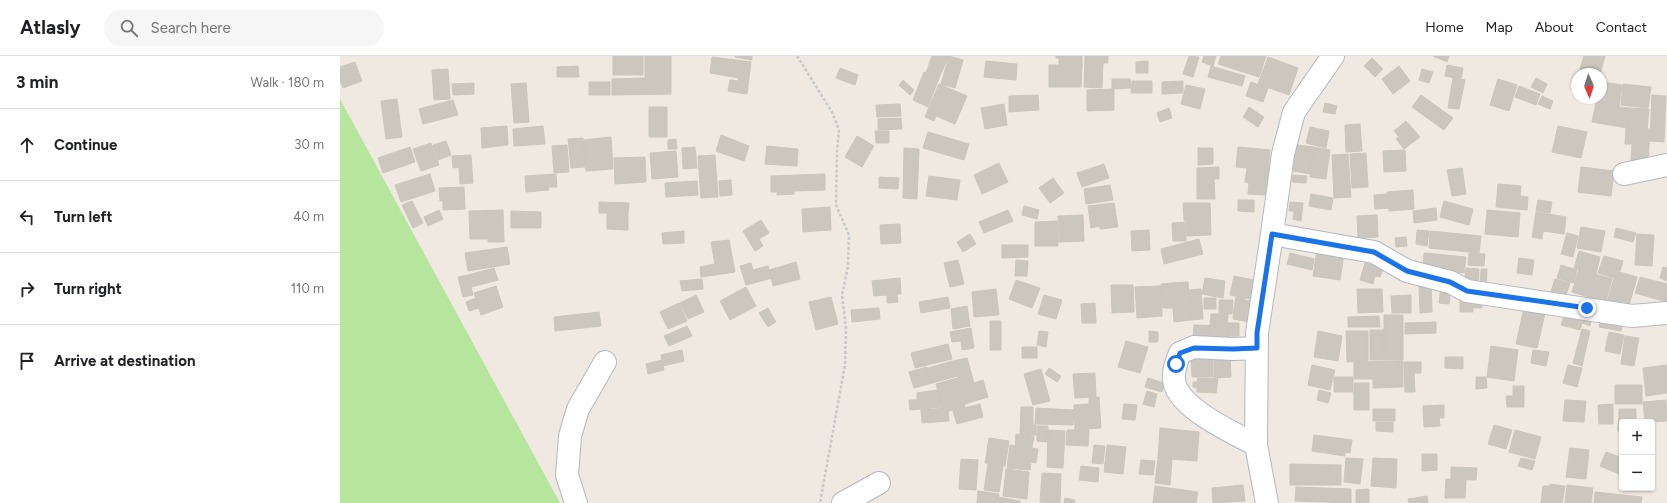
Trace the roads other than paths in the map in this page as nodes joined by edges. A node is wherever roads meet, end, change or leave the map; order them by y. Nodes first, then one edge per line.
1 (1333, 56) edge
2 (1667, 165) edge
3 (1624, 174) dead end
4 (1272, 234) junction
5 (1667, 313) edge
6 (1257, 348) junction
7 (605, 362) dead end
8 (1256, 444) junction
9 (878, 483) dead end
10 (576, 503) edge
11 (843, 503) edge
12 (1267, 503) edge

1 - 4 street
2 - 3 street
4 - 5 street
4 - 6 street
6 - 8 street
6 - 8 street
7 - 10 street
8 - 12 street
9 - 11 street

